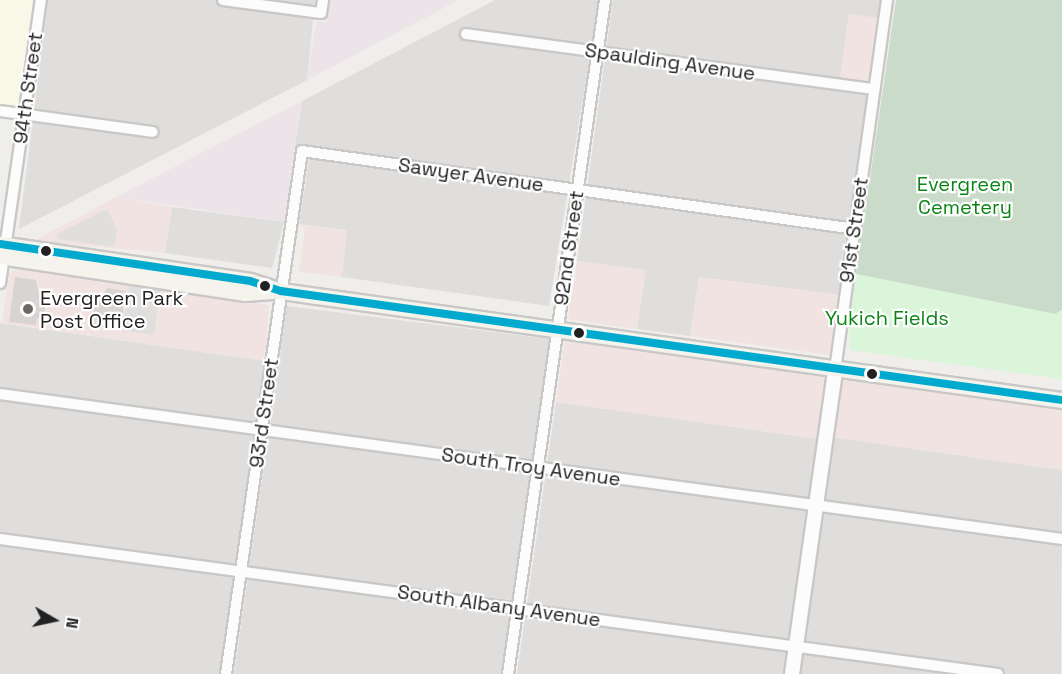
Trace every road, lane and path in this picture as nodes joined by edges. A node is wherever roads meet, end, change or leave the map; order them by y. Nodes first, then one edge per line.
1 (40, 0) edge
2 (223, 0) edge
3 (323, 0) edge
4 (604, 0) edge
5 (887, 0) edge
6 (466, 34) dead end
7 (597, 52) junction
8 (874, 90) junction
9 (0, 111) edge
10 (24, 114) junction
11 (153, 132) dead end
12 (302, 151) joint
13 (577, 190) junction
14 (855, 229) junction
15 (2, 251) edge
16 (0, 283) edge
17 (281, 291) junction
18 (557, 330) junction
19 (835, 370) junction
20 (0, 394) edge
21 (1062, 400) edge
22 (261, 430) junction
23 (537, 468) junction
24 (816, 505) junction
25 (0, 539) edge
26 (1062, 539) edge
27 (241, 572) junction
28 (517, 609) junction
29 (796, 646) junction
30 (226, 674) edge
31 (508, 674) edge
32 (792, 674) edge
33 (998, 674) edge

1 - 10 street, 94th Street
2 - 3 street
4 - 7 street, 92nd Street
5 - 8 street, 91st Street
6 - 7 street, Spaulding Avenue
7 - 8 street, Spaulding Avenue
7 - 13 street, 92nd Street
8 - 14 street, 91st Street
9 - 10 street
10 - 11 street
10 - 15 street, 94th Street
12 - 13 street, Sawyer Avenue
12 - 17 street, 93rd Street
13 - 14 street, Sawyer Avenue
13 - 18 street, 92nd Street
14 - 19 street, 91st Street
15 - 16 street, 94th Street
15 - 17 main road
17 - 18 main road
17 - 22 street, 93rd Street
18 - 19 main road
18 - 23 street, 92nd Street
19 - 21 main road
19 - 24 street, 91st Street
20 - 22 street, South Troy Avenue
22 - 23 street, South Troy Avenue
22 - 27 street, 93rd Street
23 - 24 street, South Troy Avenue
23 - 28 street, 92nd Street
24 - 26 street, South Troy Avenue
24 - 29 street, 91st Street
25 - 27 street, South Albany Avenue
27 - 28 street, South Albany Avenue
27 - 30 street, 93rd Street
28 - 29 street, South Albany Avenue
28 - 31 street, 92nd Street
29 - 32 street, 91st Street
29 - 33 street, South Albany Avenue

